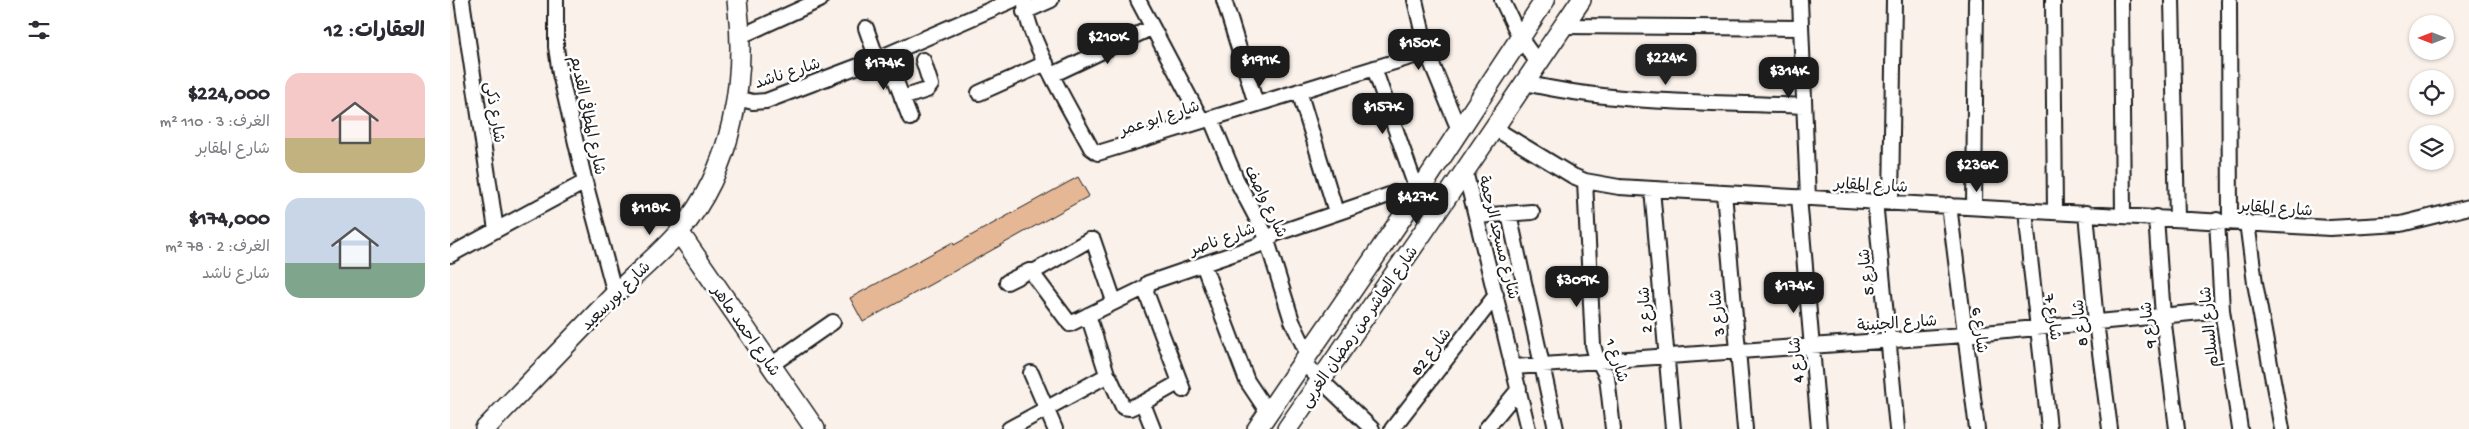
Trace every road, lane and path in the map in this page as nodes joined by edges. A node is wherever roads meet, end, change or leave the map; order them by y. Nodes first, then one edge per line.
1 (462, 0) edge
2 (556, 0) edge
3 (737, 0) edge
4 (820, 0) edge
5 (1013, 0) edge
6 (1051, 0) edge
7 (1138, 0) edge
8 (1224, 0) edge
9 (1414, 0) edge
10 (1502, 0) edge
11 (1545, 0) edge
12 (1581, 0) edge
13 (1800, 0) edge
14 (1894, 0) edge
15 (1976, 0) edge
16 (2053, 0) edge
17 (2121, 0) edge
18 (2172, 0) edge
19 (2229, 0) edge
20 (1025, 6) edge
21 (1563, 26) junction
22 (866, 28) dead end
23 (1151, 28) junction
24 (1801, 28) junction
25 (742, 36) junction
26 (1520, 38) junction
27 (1427, 52) junction
28 (881, 57) junction
29 (924, 60) dead end
30 (1538, 63) junction
31 (1374, 68) junction
32 (1049, 69) junction
33 (1525, 83) junction
34 (1299, 91) junction
35 (979, 93) dead end
36 (737, 98) junction
37 (902, 98) junction
38 (1479, 100) junction
39 (1256, 104) junction
40 (1804, 106) junction
41 (910, 118) dead end
42 (1206, 120) junction
43 (1497, 123) junction
44 (1459, 130) junction
45 (1466, 171) junction
46 (1585, 181) junction
47 (585, 182) junction
48 (1652, 189) junction
49 (1724, 193) junction
50 (1416, 196) junction
51 (1803, 197) junction
52 (1875, 201) junction
53 (1891, 202) junction
54 (1949, 205) junction
55 (1974, 207) junction
56 (2469, 207) edge
57 (2025, 210) junction
58 (2055, 211) junction
59 (1336, 212) junction
60 (1532, 212) dead end
61 (2086, 213) junction
62 (1509, 214) junction
63 (2123, 215) junction
64 (1403, 216) junction
65 (1477, 216) junction
66 (2156, 217) junction
67 (2177, 218) junction
68 (2224, 221) junction
69 (2247, 222) junction
70 (496, 230) junction
71 (1424, 231) junction
72 (679, 232) junction
73 (1268, 239) junction
74 (450, 255) edge
75 (1203, 264) junction
76 (1035, 271) junction
77 (1007, 282) dead end
78 (1146, 287) junction
79 (615, 294) junction
80 (1496, 295) junction
81 (1114, 301) junction
82 (2222, 310) junction
83 (1088, 316) junction
84 (2163, 316) junction
85 (833, 322) dead end
86 (2096, 322) junction
87 (2037, 327) junction
88 (1964, 335) junction
89 (1889, 340) junction
90 (1811, 345) junction
91 (1737, 351) junction
92 (1665, 356) junction
93 (1305, 359) junction
94 (1599, 361) junction
95 (771, 365) junction
96 (1543, 365) junction
97 (1514, 367) junction
98 (1030, 373) dead end
99 (1108, 377) junction
100 (1321, 380) junction
101 (1519, 389) junction
102 (1141, 404) junction
103 (1047, 408) junction
104 (1268, 414) junction
105 (485, 429) edge
106 (815, 429) edge
107 (1010, 429) edge
108 (1055, 429) edge
109 (1153, 429) edge
110 (1257, 429) edge
111 (1287, 429) edge
112 (1372, 429) edge
113 (1392, 429) edge
114 (1486, 429) edge
115 (1528, 429) edge
116 (1556, 429) edge
117 (1614, 429) edge
118 (1673, 429) edge
119 (1745, 429) edge
120 (1819, 429) edge
121 (1897, 429) edge
122 (1977, 429) edge
123 (2049, 429) edge
124 (2110, 429) edge
125 (2177, 429) edge
126 (2240, 429) edge
127 (2282, 429) edge

1 - 70 street, شارع ذكى
2 - 47 street, شارع المطافى القديم
3 - 25 street, شارع بورسعيد
4 - 25 street
5 - 28 street, شارع ناشد
6 - 20 street
7 - 23 street, شارع واصف
8 - 39 street
9 - 27 street
10 - 26 street
11 - 26 street
12 - 21 street, شارع العاشر من رمضان الغربى
13 - 24 street
14 - 53 street
15 - 55 street
16 - 58 street
17 - 63 street
18 - 67 street
19 - 68 street, شارع السلام
20 - 32 street
21 - 24 street
21 - 30 street, شارع العاشر من رمضان الغربى
22 - 28 street
23 - 32 street
23 - 42 street, شارع واصف
24 - 40 street
25 - 36 street, شارع بورسعيد
26 - 30 street
26 - 38 street
27 - 31 street, شارع ابو عمر
27 - 44 street
28 - 36 street, شارع ناشد
28 - 37 street
29 - 37 street
30 - 33 street, شارع العاشر من رمضان الغربى
31 - 34 street, شارع ابو عمر
31 - 50 street
32 - 35 street
32 - 42 street, شارع ابو عمر
33 - 40 street
33 - 43 street, شارع العاشر من رمضان الغربى
34 - 39 street, شارع ابو عمر
34 - 59 street
36 - 72 street, شارع بورسعيد
37 - 41 street
38 - 43 street
38 - 44 street
39 - 42 street, شارع ابو عمر
40 - 51 street
42 - 73 street, شارع واصف
43 - 45 street, شارع العاشر من رمضان الغربى
43 - 46 street, شارع المقابر
44 - 50 street
45 - 65 street, شارع مسجد الرحمة
45 - 71 street, شارع العاشر من رمضان الغربى
46 - 48 street, شارع المقابر
46 - 94 street, شارع 1
47 - 70 street
47 - 79 street, شارع المطافى القديم
48 - 49 street, شارع المقابر
48 - 92 street, شارع 2
49 - 51 street, شارع المقابر
49 - 91 street, شارع 3
50 - 59 street, شارع ناصر
50 - 64 street
51 - 52 street, شارع المقابر
51 - 90 street, شارع 4
52 - 53 street, شارع المقابر
52 - 89 street, شارع 5
53 - 54 street, شارع المقابر
54 - 55 street, شارع المقابر
54 - 88 street, شارع 6
55 - 57 street, شارع المقابر
56 - 69 street, شارع المقابر
57 - 58 street, شارع المقابر
57 - 87 street, شارع 7
58 - 61 street, شارع المقابر
59 - 73 street, شارع ناصر
60 - 62 street
61 - 63 street, شارع المقابر
61 - 86 street, شارع 8
62 - 65 street
62 - 96 street
63 - 66 street, شارع المقابر
64 - 71 street
64 - 93 street
65 - 80 street, شارع مسجد الرحمة
66 - 67 street, شارع المقابر
66 - 84 street, شارع 9
67 - 68 street, شارع المقابر
68 - 69 street, شارع المقابر
68 - 82 street, شارع السلام
69 - 127 street
70 - 74 street
71 - 100 street, شارع العاشر من رمضان الغربى
72 - 79 street, شارع بورسعيد
72 - 95 street, شارع احمد ماهر
73 - 75 street, شارع ناصر
73 - 93 street, شارع واصف
75 - 78 street, شارع ناصر
75 - 104 street
76 - 77 street
76 - 81 street
76 - 83 street, شارع ناصر
78 - 81 street, شارع ناصر
78 - 102 street
79 - 105 street, شارع بورسعيد
80 - 97 street, شارع مسجد الرحمة
80 - 113 street, شارع 82
81 - 83 street, شارع ناصر
82 - 84 street, شارع الجنينة
82 - 126 street, شارع السلام
83 - 99 street
84 - 86 street, شارع الجنينة
84 - 125 street, شارع 9
85 - 95 street
86 - 87 street, شارع الجنينة
86 - 124 street, شارع 8
87 - 88 street, شارع الجنينة
87 - 123 street, شارع 7
88 - 89 street, شارع الجنينة
88 - 122 street, شارع 6
89 - 90 street, شارع الجنينة
89 - 121 street, شارع 5
90 - 91 street, شارع الجنينة
90 - 120 street, شارع 4
91 - 92 street, شارع الجنينة
91 - 119 street, شارع 3
92 - 94 street, شارع الجنينة
92 - 118 street, شارع 2
93 - 100 street
93 - 104 street
94 - 96 street, شارع الجنينة
94 - 117 street, شارع 1
95 - 106 street, شارع احمد ماهر
96 - 97 street, شارع الجنينة
96 - 116 street
97 - 101 street, شارع مسجد الرحمة
98 - 103 street
99 - 102 street
99 - 103 street
100 - 111 street, شارع العاشر من رمضان الغربى
100 - 112 street
101 - 114 street
101 - 115 street, شارع مسجد الرحمة
102 - 109 street
103 - 107 street
103 - 108 street
104 - 110 street

